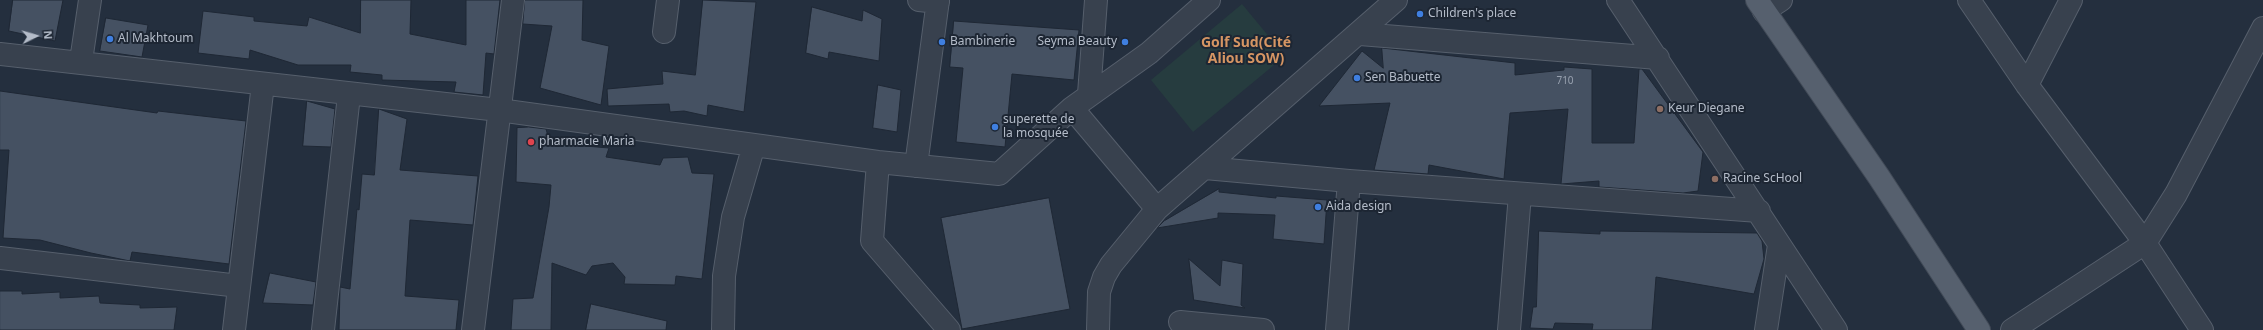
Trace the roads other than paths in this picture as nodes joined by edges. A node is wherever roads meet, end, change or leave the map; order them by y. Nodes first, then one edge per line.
1 (90, 0) edge
2 (513, 0) edge
3 (668, 0) edge
4 (1096, 0) edge
5 (1208, 0) edge
6 (1396, 0) edge
7 (1618, 0) edge
8 (1969, 0) edge
9 (2070, 0) edge
10 (932, 1) edge
11 (1767, 4) edge
12 (2263, 28) edge
13 (664, 32) dead end
14 (1360, 34) junction
15 (0, 54) edge
16 (1658, 58) junction
17 (81, 61) junction
18 (263, 84) junction
19 (2027, 85) junction
20 (1089, 94) junction
21 (350, 95) junction
22 (1072, 108) junction
23 (499, 110) junction
24 (754, 145) junction
25 (878, 162) junction
26 (916, 166) junction
27 (1206, 168) junction
28 (1349, 181) junction
29 (1520, 194) junction
30 (1157, 209) junction
31 (1759, 211) junction
32 (2145, 244) junction
33 (1779, 245) junction
34 (0, 258) edge
35 (239, 286) junction
36 (1180, 322) dead end
37 (1240, 329) edge
38 (234, 330) edge
39 (323, 330) edge
40 (473, 330) edge
41 (723, 330) edge
42 (949, 330) edge
43 (1098, 330) edge
44 (1263, 330) edge
45 (1337, 330) edge
46 (1509, 330) edge
47 (1766, 330) edge
48 (1836, 330) edge
49 (1979, 330) edge
50 (2012, 330) edge
51 (2202, 330) edge

1 - 17 street
2 - 23 street
3 - 13 street
4 - 20 street
5 - 20 street
6 - 14 street
7 - 16 street
8 - 19 street
9 - 19 street
10 - 26 street
11 - 49 main road
12 - 32 street
14 - 16 street
14 - 27 street
15 - 17 street
16 - 31 street
17 - 18 street
18 - 21 street
18 - 35 street
19 - 32 street
20 - 22 street
21 - 23 street
21 - 39 street
22 - 26 street
22 - 30 street
23 - 24 street
23 - 40 street
24 - 25 street
24 - 41 street
25 - 26 street
25 - 42 street
27 - 28 street
27 - 30 street
28 - 29 street
28 - 45 street
29 - 31 street
29 - 46 street
30 - 43 street
31 - 33 street
32 - 50 street
32 - 51 street
33 - 47 street
33 - 48 street
34 - 35 street
35 - 38 street
36 - 37 street
37 - 44 street

